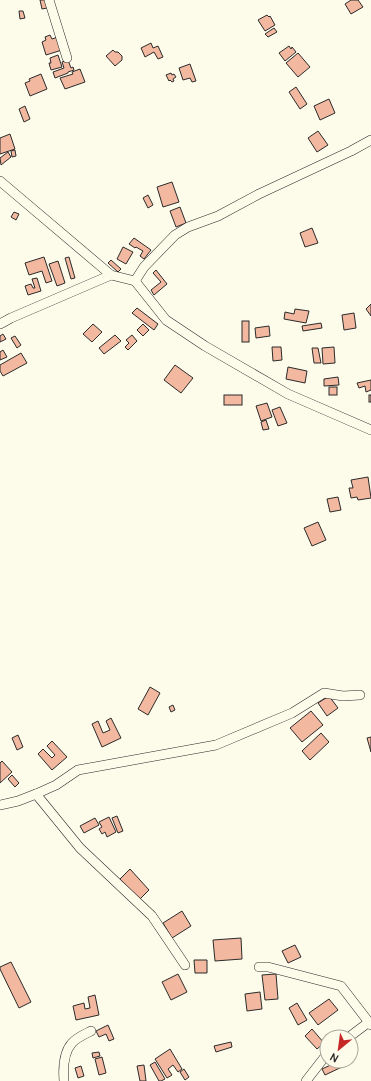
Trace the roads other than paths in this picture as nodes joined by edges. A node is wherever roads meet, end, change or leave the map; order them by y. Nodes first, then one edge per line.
1 (49, 0) edge
2 (67, 58) dead end
3 (371, 140) edge
4 (0, 181) edge
5 (111, 275) junction
6 (135, 281) junction
7 (0, 324) edge
8 (371, 430) edge
9 (360, 695) dead end
10 (36, 794) junction
11 (1, 803) edge
12 (185, 965) dead end
13 (259, 967) dead end
14 (370, 1024) edge
15 (91, 1031) dead end
16 (359, 1031) edge
17 (319, 1064) edge
18 (64, 1081) edge
19 (306, 1081) edge

1 - 2 street
3 - 6 street
4 - 5 street
5 - 6 street
5 - 7 street
6 - 8 street
9 - 10 street
10 - 11 street
10 - 12 street
13 - 14 street
14 - 16 street
15 - 18 street
17 - 19 street

